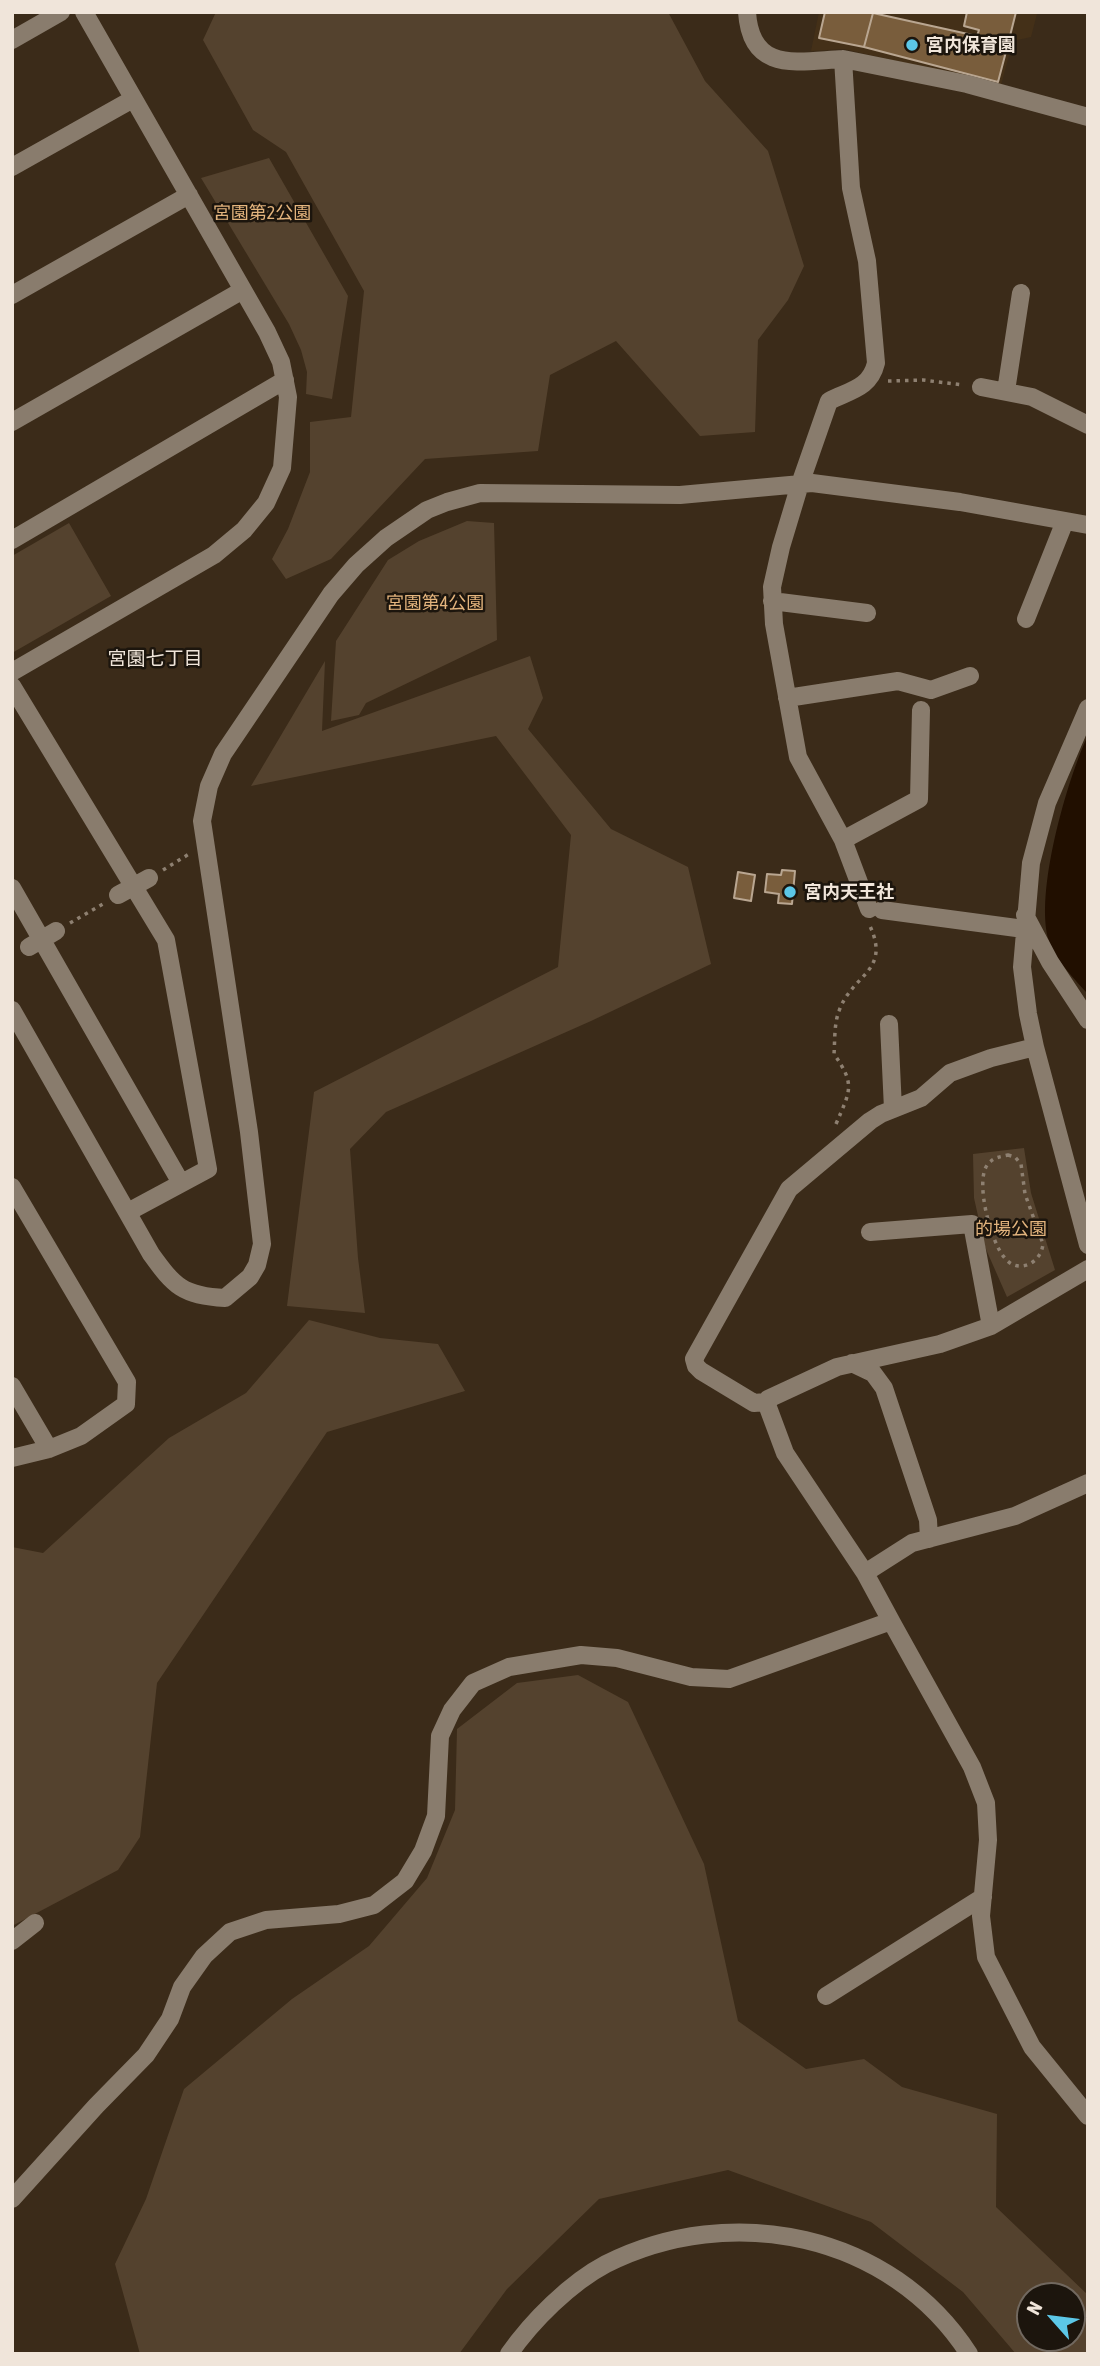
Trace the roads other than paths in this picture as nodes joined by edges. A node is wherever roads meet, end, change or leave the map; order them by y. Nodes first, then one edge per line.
1 (61, 12) edge
2 (84, 12) edge
3 (747, 12) edge
4 (12, 40) edge
5 (843, 59) junction
6 (133, 99) junction
7 (1088, 117) edge
8 (12, 167) edge
9 (189, 195) junction
10 (243, 290) junction
11 (1021, 293) dead end
12 (12, 295) edge
13 (285, 380) junction
14 (981, 387) road end
15 (1006, 391) junction
16 (12, 422) edge
17 (1088, 425) edge
18 (800, 484) junction
19 (1065, 521) junction
20 (1088, 525) edge
21 (12, 540) edge
22 (772, 601) junction
23 (867, 613) dead end
24 (1026, 619) dead end
25 (12, 672) edge
26 (970, 676) dead end
27 (12, 686) edge
28 (787, 698) junction
29 (1088, 708) edge
30 (921, 710) dead end
31 (843, 840) junction
32 (12, 888) edge
33 (1024, 922) junction
34 (12, 1010) edge
35 (1088, 1020) edge
36 (889, 1024) dead end
37 (1035, 1047) junction
38 (892, 1109) junction
39 (181, 1183) junction
40 (12, 1187) edge
41 (128, 1212) junction
42 (870, 1232) dead end
43 (1088, 1245) edge
44 (1088, 1269) edge
45 (991, 1326) junction
46 (852, 1363) junction
47 (12, 1385) edge
48 (766, 1402) junction
49 (49, 1449) junction
50 (12, 1458) edge
51 (1088, 1483) edge
52 (929, 1539) junction
53 (865, 1573) junction
54 (891, 1621) junction
55 (982, 1897) junction
56 (35, 1923) dead end
57 (12, 1941) edge
58 (826, 1996) dead end
59 (1088, 2116) edge
60 (12, 2199) edge
61 (509, 2354) edge
62 (969, 2354) edge

1 - 4 street
2 - 6 street
3 - 5 street
5 - 7 street
5 - 18 street
6 - 8 street
6 - 9 street
9 - 10 street
9 - 12 street
10 - 13 street
10 - 16 street
11 - 15 street
13 - 21 street
13 - 25 street
14 - 15 street
15 - 17 street
18 - 19 street
18 - 22 street
18 - 41 street
19 - 20 street
19 - 24 street
22 - 23 street
22 - 28 street
26 - 28 street
27 - 39 street
28 - 31 street
29 - 33 street
30 - 31 street
31 - 33 street
32 - 39 street
33 - 35 street
33 - 37 street
34 - 41 street
36 - 38 street
37 - 38 street
37 - 43 street
38 - 48 street
39 - 41 street
40 - 49 street
42 - 45 street
44 - 45 street
45 - 46 street
46 - 48 street
46 - 52 street
47 - 49 street
48 - 53 street
49 - 50 street
51 - 52 street
52 - 53 street
53 - 54 street
54 - 55 street
54 - 60 street
55 - 58 street
55 - 59 street
56 - 57 street
61 - 62 street

